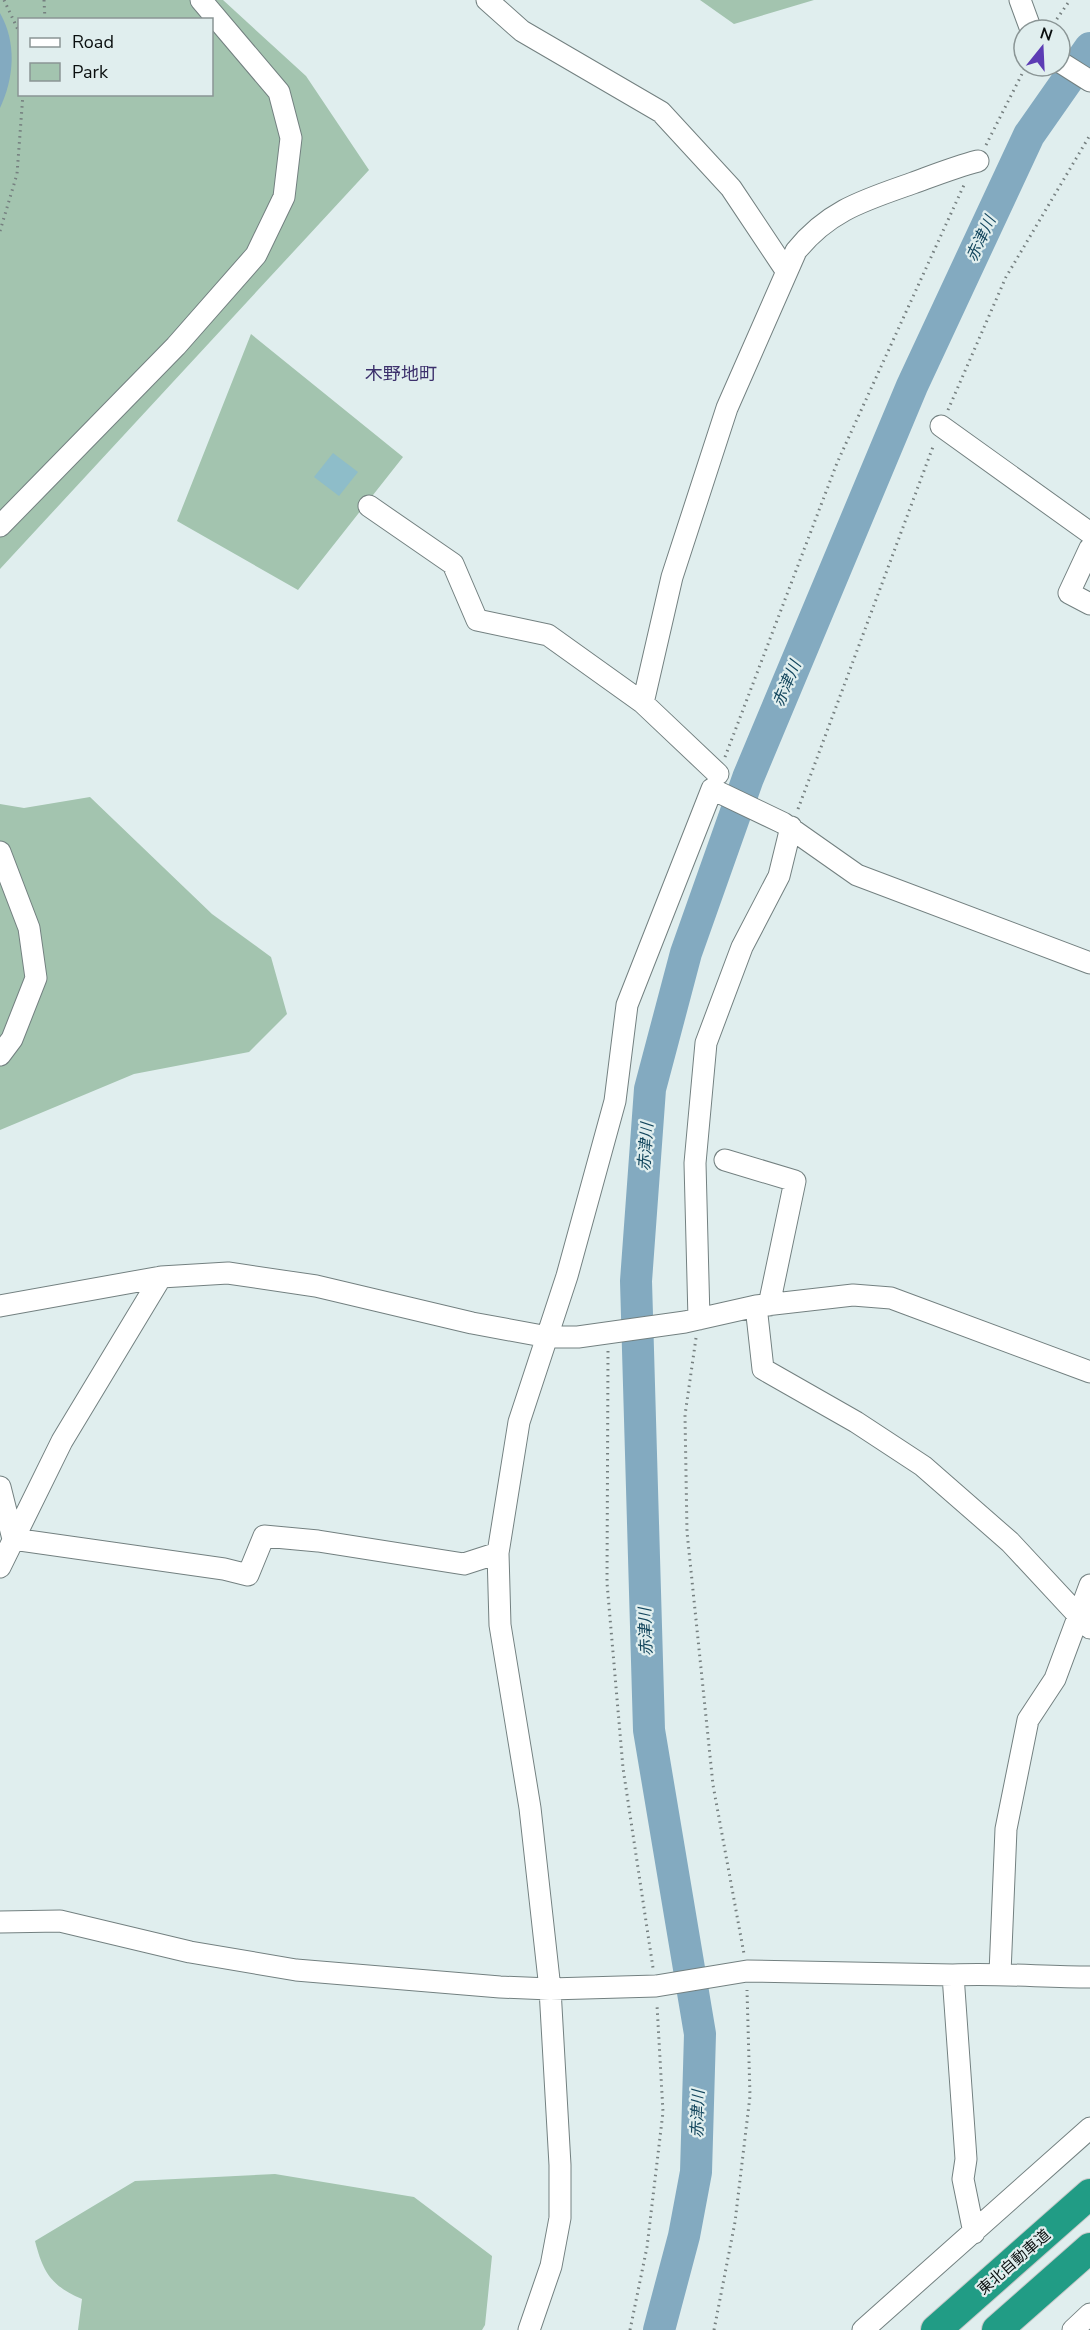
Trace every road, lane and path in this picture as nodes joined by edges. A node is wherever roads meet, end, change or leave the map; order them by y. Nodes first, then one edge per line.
1 (4, 0) edge
2 (44, 0) edge
3 (201, 0) edge
4 (487, 0) edge
5 (1020, 0) edge
6 (1070, 0) edge
7 (45, 18) edge
8 (1027, 18) edge
9 (1057, 18) edge
10 (18, 30) edge
11 (1072, 70) edge
12 (1020, 78) edge
13 (1090, 81) edge
14 (23, 96) edge
15 (1090, 135) edge
16 (978, 161) junction
17 (0, 231) edge
18 (785, 269) junction
19 (941, 426) junction
20 (369, 506) dead end
21 (0, 526) edge
22 (1090, 533) edge
23 (1090, 548) edge
24 (1090, 604) edge
25 (643, 703) junction
26 (719, 784) junction
27 (787, 825) junction
28 (0, 852) edge
29 (1090, 963) edge
30 (0, 1055) edge
31 (725, 1160) dead end
32 (161, 1277) junction
33 (0, 1306) edge
34 (762, 1306) junction
35 (692, 1320) junction
36 (611, 1334) junction
37 (548, 1337) junction
38 (1090, 1372) edge
39 (0, 1487) edge
40 (13, 1539) junction
41 (498, 1553) junction
42 (0, 1567) edge
43 (1090, 1585) edge
44 (1084, 1621) edge
45 (0, 1922) edge
46 (744, 1971) junction
47 (1000, 1973) junction
48 (953, 1975) junction
49 (1090, 1977) edge
50 (661, 1986) junction
51 (550, 1989) junction
52 (1090, 2128) edge
53 (1090, 2194) edge
54 (974, 2233) junction
55 (1090, 2248) edge
56 (1090, 2314) edge
57 (529, 2330) edge
58 (630, 2330) edge
59 (714, 2330) edge
60 (863, 2330) edge
61 (936, 2330) edge
62 (997, 2330) edge
63 (1072, 2330) edge

1 - 10 path
2 - 7 path
3 - 21 street
4 - 18 street
5 - 8 street
6 - 9 path
11 - 13 street
12 - 16 path
14 - 17 path
15 - 19 path
16 - 18 street
16 - 26 path
18 - 25 street
19 - 22 street
19 - 27 path
20 - 25 street
23 - 24 street
25 - 26 street
26 - 27 street
26 - 37 street
27 - 29 street
27 - 35 street
28 - 30 street
31 - 34 street
32 - 33 street
32 - 37 street
32 - 40 street
34 - 35 street
34 - 38 street
34 - 44 street
35 - 36 street
35 - 46 path
36 - 37 street
36 - 50 path
37 - 41 street
39 - 40 street
40 - 41 street
40 - 42 street
41 - 51 street
43 - 44 street
44 - 47 street
45 - 51 street
46 - 48 street
46 - 50 street
46 - 59 path
47 - 48 street
47 - 49 street
48 - 54 street
50 - 51 street
50 - 58 path
51 - 57 street
52 - 54 street
53 - 61 highway, 東北自動車道
54 - 60 street
55 - 62 highway
56 - 63 street

